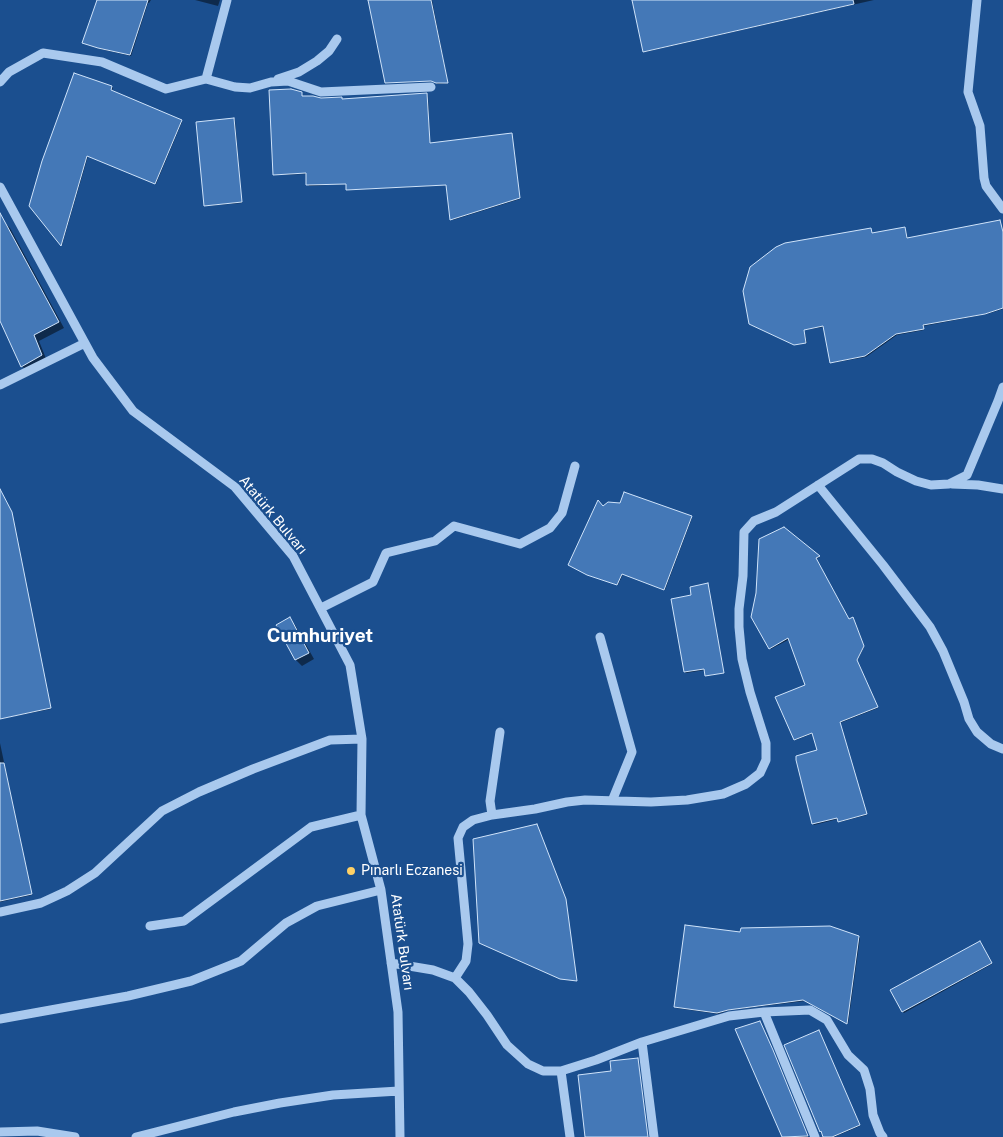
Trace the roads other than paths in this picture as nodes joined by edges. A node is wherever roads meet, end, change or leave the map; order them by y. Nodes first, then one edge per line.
1 (227, 0) edge
2 (977, 0) edge
3 (337, 39) dead end
4 (206, 80) junction
5 (0, 82) edge
6 (271, 82) junction
7 (431, 87) dead end
8 (0, 187) edge
9 (1003, 209) edge
10 (85, 343) junction
11 (0, 385) edge
12 (1003, 387) edge
13 (574, 466) dead end
14 (949, 484) junction
15 (818, 485) junction
16 (1003, 490) edge
17 (321, 608) junction
18 (600, 636) dead end
19 (500, 732) dead end
20 (362, 739) junction
21 (1003, 750) edge
22 (612, 801) junction
23 (361, 815) junction
24 (492, 815) junction
25 (381, 890) junction
26 (0, 912) edge
27 (150, 926) dead end
28 (391, 963) junction
29 (455, 978) junction
30 (764, 1012) junction
31 (0, 1019) edge
32 (642, 1042) junction
33 (561, 1071) junction
34 (399, 1091) junction
35 (0, 1132) edge
36 (75, 1137) edge
37 (136, 1137) edge
38 (400, 1137) edge
39 (570, 1137) edge
40 (654, 1137) edge
41 (816, 1137) edge
42 (884, 1137) edge

1 - 4 street
2 - 9 street
3 - 6 street
4 - 5 street
4 - 6 street
6 - 7 street
8 - 10 street, Atatürk Bulvarı
10 - 11 street
10 - 17 street, Atatürk Bulvarı
12 - 14 street
13 - 17 street
14 - 15 street
14 - 16 street
15 - 21 street
15 - 22 street
17 - 20 street, Atatürk Bulvarı
18 - 22 street
19 - 24 street
20 - 23 street, Atatürk Bulvarı
20 - 26 street
22 - 24 street
23 - 25 street, Atatürk Bulvarı
23 - 27 street
24 - 29 street
25 - 28 street, Atatürk Bulvarı
25 - 31 street
28 - 29 street
28 - 34 street, Atatürk Bulvarı
29 - 33 street
30 - 32 street
30 - 41 street
30 - 42 street
32 - 33 street
32 - 40 street
33 - 39 street
34 - 37 street
34 - 38 street, Atatürk Bulvarı
35 - 36 street

